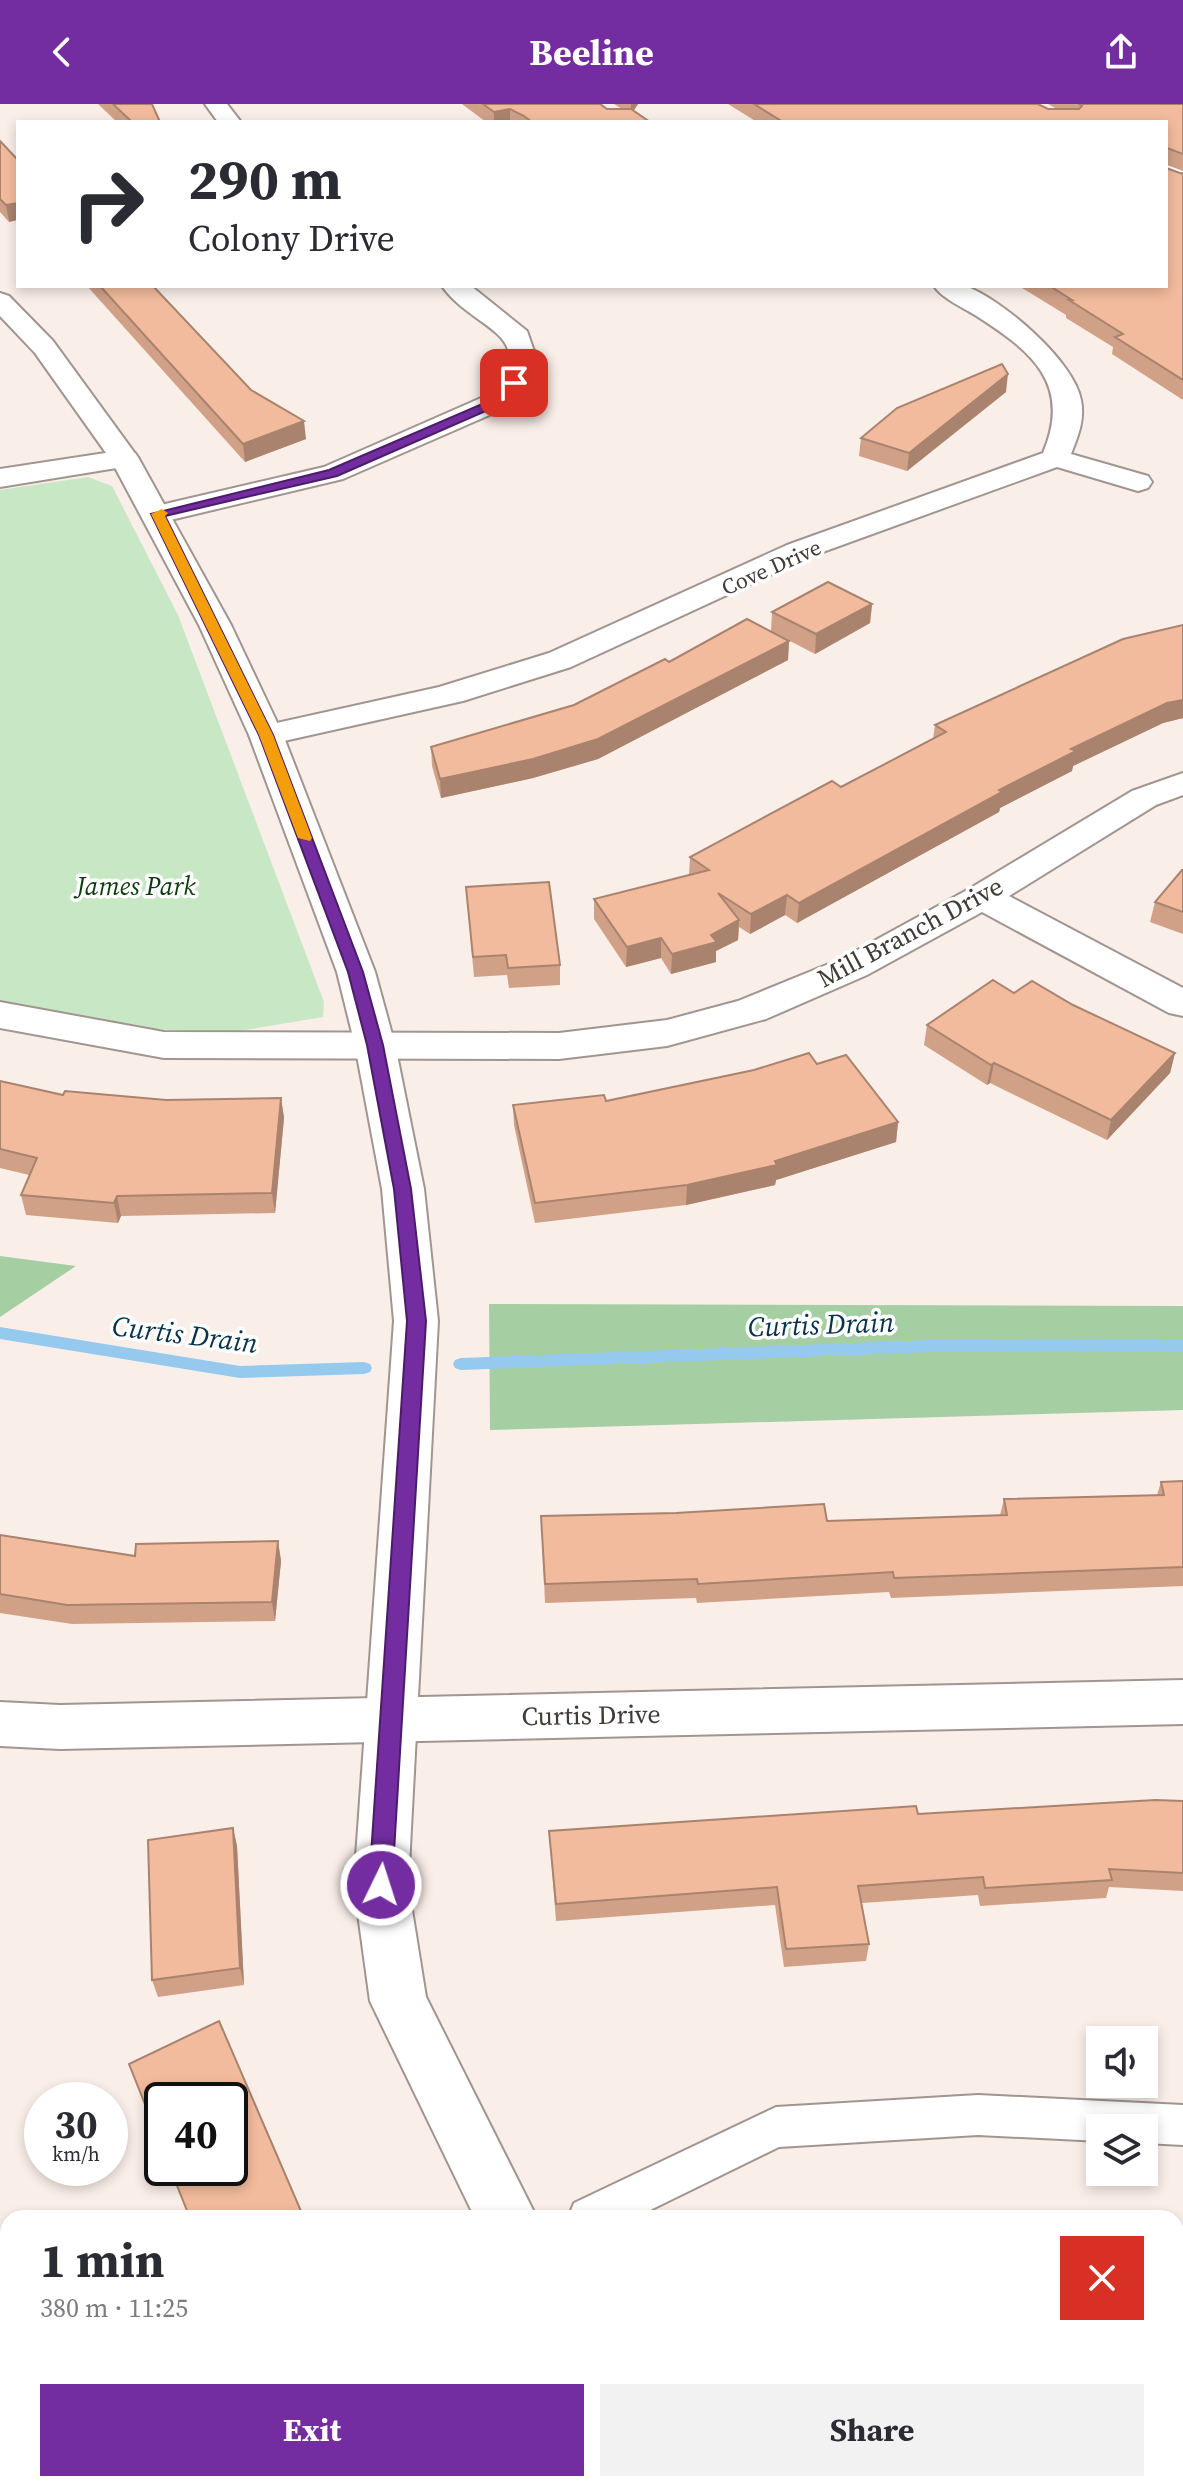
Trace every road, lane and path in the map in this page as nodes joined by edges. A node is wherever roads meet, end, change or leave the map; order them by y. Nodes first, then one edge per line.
1 (216, 104) edge
2 (228, 120) edge
3 (457, 288) edge
4 (950, 288) edge
5 (0, 301) edge
6 (1055, 458) junction
7 (125, 459) junction
8 (0, 478) edge
9 (1138, 482) dead end
10 (158, 514) junction
11 (266, 735) junction
12 (1183, 783) edge
13 (982, 897) junction
14 (1183, 1004) edge
15 (0, 1015) edge
16 (375, 1045) junction
17 (1183, 1702) edge
18 (393, 1719) junction
19 (0, 1724) edge
20 (1183, 2125) edge
21 (503, 2210) edge
22 (605, 2210) edge

1 - 2 street
3 - 10 street
4 - 6 street
5 - 7 street
6 - 9 street
6 - 11 street, Cove Drive
7 - 8 street
7 - 10 street
10 - 11 street
11 - 16 street
12 - 13 street, Mill Branch Drive
13 - 14 street
13 - 16 street, Mill Branch Drive
15 - 16 street, Mill Branch Drive
16 - 18 street
17 - 18 street, Curtis Drive
18 - 19 street, Curtis Drive
18 - 21 street
20 - 22 lane

